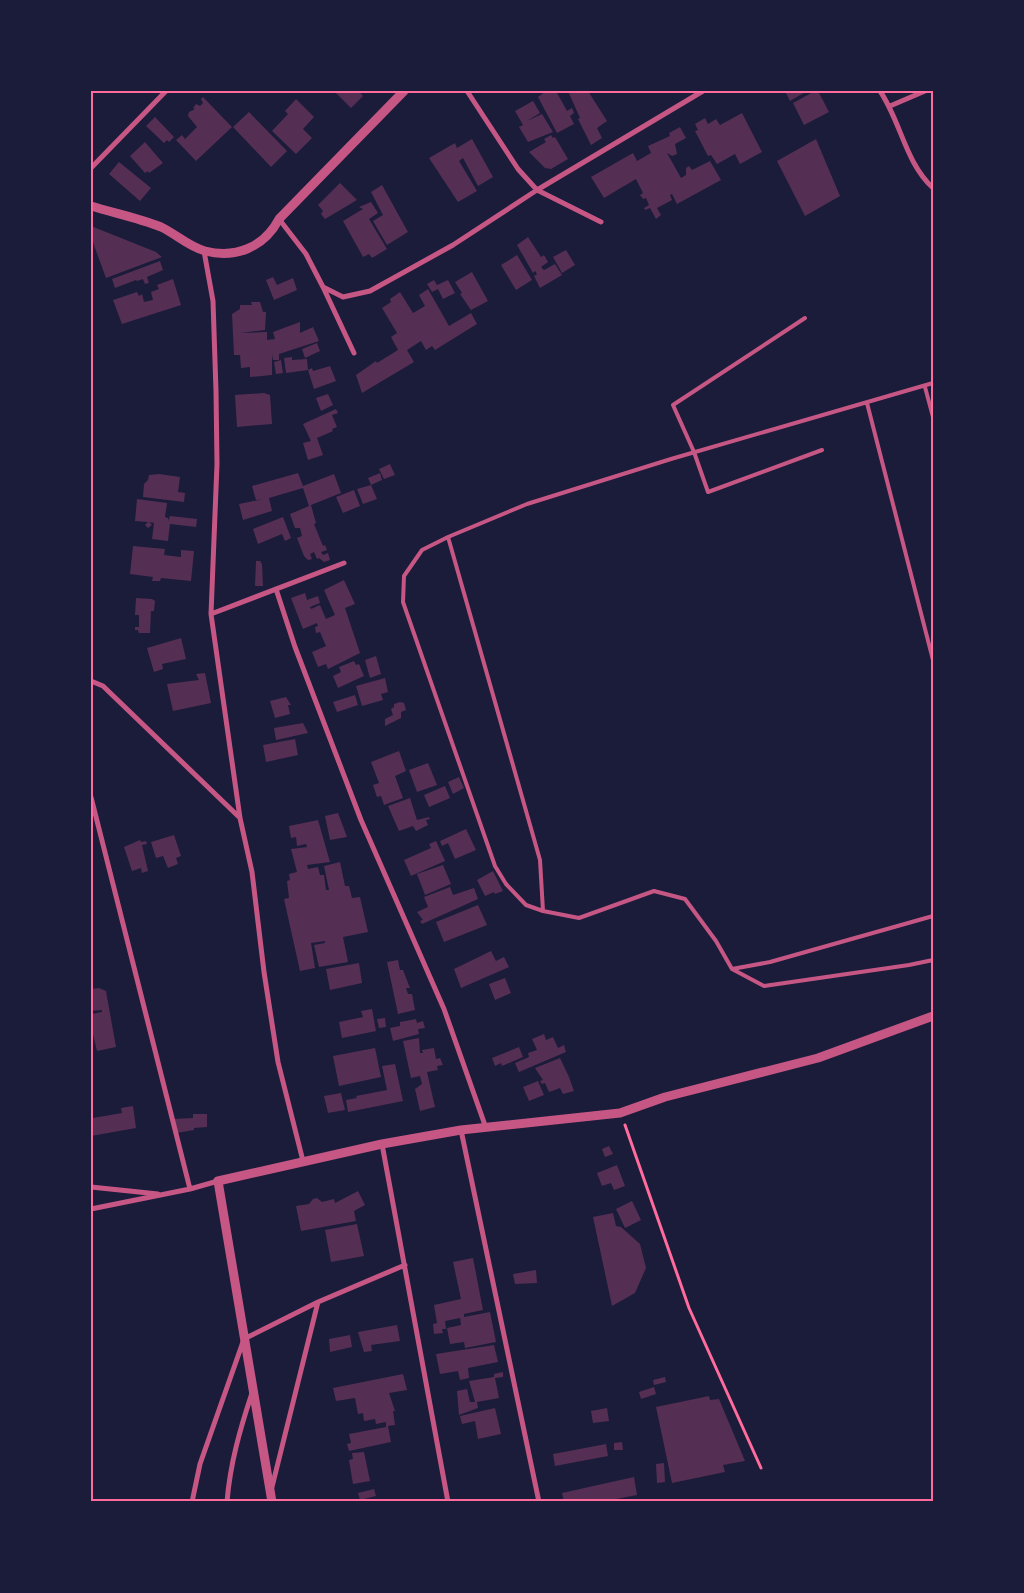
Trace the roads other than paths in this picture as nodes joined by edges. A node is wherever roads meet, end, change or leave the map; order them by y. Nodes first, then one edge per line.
1 (166, 91) edge
2 (404, 91) edge
3 (467, 91) edge
4 (703, 91) edge
5 (880, 91) edge
6 (925, 91) edge
7 (890, 106) junction
8 (91, 168) edge
9 (933, 188) edge
10 (537, 190) junction
11 (91, 206) edge
12 (279, 219) junction
13 (602, 222) dead end
14 (204, 251) junction
15 (323, 287) junction
16 (805, 318) dead end
17 (354, 353) dead end
18 (933, 383) edge
19 (925, 387) junction
20 (867, 403) junction
21 (933, 418) edge
22 (822, 450) dead end
23 (694, 452) junction
24 (448, 537) junction
25 (344, 562) dead end
26 (276, 589) junction
27 (210, 614) junction
28 (933, 660) edge
29 (91, 682) edge
30 (91, 797) edge
31 (240, 818) junction
32 (543, 911) junction
33 (933, 916) edge
34 (933, 960) edge
35 (732, 969) junction
36 (933, 1016) edge
37 (486, 1128) junction
38 (461, 1130) junction
39 (382, 1144) junction
40 (304, 1161) junction
41 (218, 1181) junction
42 (91, 1187) edge
43 (190, 1189) junction
44 (163, 1195) junction
45 (91, 1209) edge
46 (404, 1265) junction
47 (318, 1302) junction
48 (244, 1339) junction
49 (253, 1390) junction
50 (270, 1492) junction
51 (192, 1502) edge
52 (227, 1502) edge
53 (267, 1502) edge
54 (272, 1502) edge
55 (448, 1502) edge
56 (539, 1502) edge

1 - 8 street
2 - 12 street
3 - 10 street
4 - 10 street
5 - 7 street
6 - 7 street
7 - 9 street
10 - 13 street
10 - 15 street
11 - 14 street
12 - 14 street
12 - 15 street
14 - 27 street
15 - 17 street
16 - 23 lane
18 - 19 lane
19 - 20 lane
19 - 21 lane
20 - 23 lane
20 - 28 lane
22 - 23 lane
23 - 24 lane
24 - 32 lane
24 - 32 lane
25 - 26 street
26 - 27 street
26 - 37 street
27 - 31 street
29 - 31 street
30 - 43 street
31 - 40 street
32 - 35 lane
33 - 35 lane
34 - 35 lane
36 - 37 street
37 - 38 street
38 - 39 street
38 - 56 street
39 - 40 street
39 - 46 street
40 - 41 street
41 - 43 street
41 - 48 street
42 - 44 street
43 - 44 street
44 - 45 street
46 - 47 street
46 - 55 street
47 - 48 street
47 - 50 street
48 - 49 street
48 - 51 street
49 - 50 street
49 - 52 street
50 - 53 street
50 - 54 street

